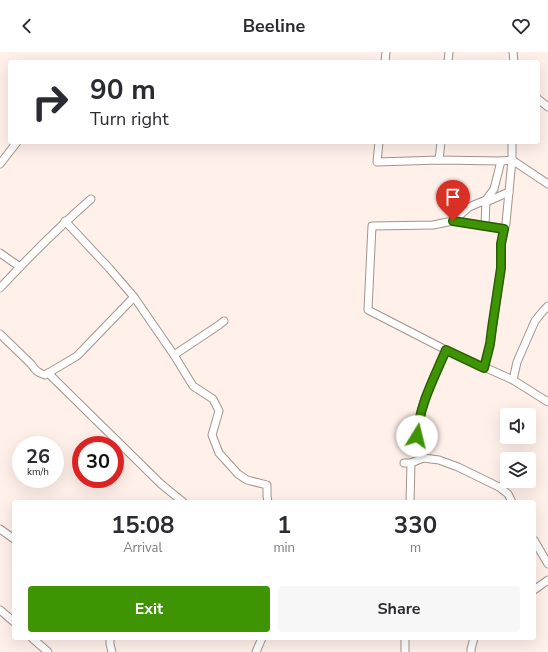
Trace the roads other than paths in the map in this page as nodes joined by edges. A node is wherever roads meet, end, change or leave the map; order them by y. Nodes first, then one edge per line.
1 (540, 101) edge
2 (548, 107) edge
3 (16, 144) edge
4 (379, 144) edge
5 (441, 144) edge
6 (512, 144) edge
7 (439, 160) junction
8 (512, 160) junction
9 (501, 161) junction
10 (0, 164) edge
11 (548, 184) edge
12 (508, 192) junction
13 (91, 199) dead end
14 (486, 201) junction
15 (66, 221) junction
16 (453, 221) junction
17 (485, 226) junction
18 (504, 229) junction
19 (0, 253) edge
20 (20, 267) junction
21 (0, 288) edge
22 (134, 297) junction
23 (548, 306) edge
24 (224, 321) dead end
25 (0, 334) edge
26 (446, 350) junction
27 (174, 355) junction
28 (484, 368) junction
29 (48, 373) junction
30 (513, 380) junction
31 (548, 402) edge
32 (423, 458) junction
33 (181, 500) edge
34 (267, 500) edge
35 (410, 500) edge
36 (511, 500) edge
37 (0, 529) edge
38 (12, 538) edge
39 (536, 543) edge
40 (548, 564) edge
41 (548, 580) edge
42 (536, 589) edge
43 (0, 610) edge
44 (12, 620) edge
45 (34, 640) edge
46 (110, 640) edge
47 (261, 640) edge
48 (405, 640) edge
49 (473, 640) edge
50 (48, 652) edge
51 (112, 652) edge
52 (256, 652) edge
53 (405, 652) edge
54 (471, 652) edge

1 - 2 street
3 - 10 street
4 - 7 street
5 - 7 street
6 - 8 street
7 - 9 street
8 - 9 street
8 - 11 street
8 - 12 street
9 - 14 street
12 - 14 street
12 - 18 street
13 - 15 street
14 - 16 street
14 - 17 street
15 - 20 street
15 - 22 street
16 - 17 street
16 - 26 street
17 - 18 street
18 - 28 street
19 - 20 street
20 - 21 street
22 - 27 street
22 - 29 street
23 - 30 street
24 - 27 street
25 - 29 street
26 - 28 street
26 - 32 street
27 - 34 street
28 - 30 street
29 - 33 street
30 - 31 street
32 - 35 street
32 - 36 street
37 - 38 street
39 - 40 street
41 - 42 street
43 - 44 street
45 - 50 street
46 - 51 street
47 - 52 street
48 - 53 street
49 - 54 street

